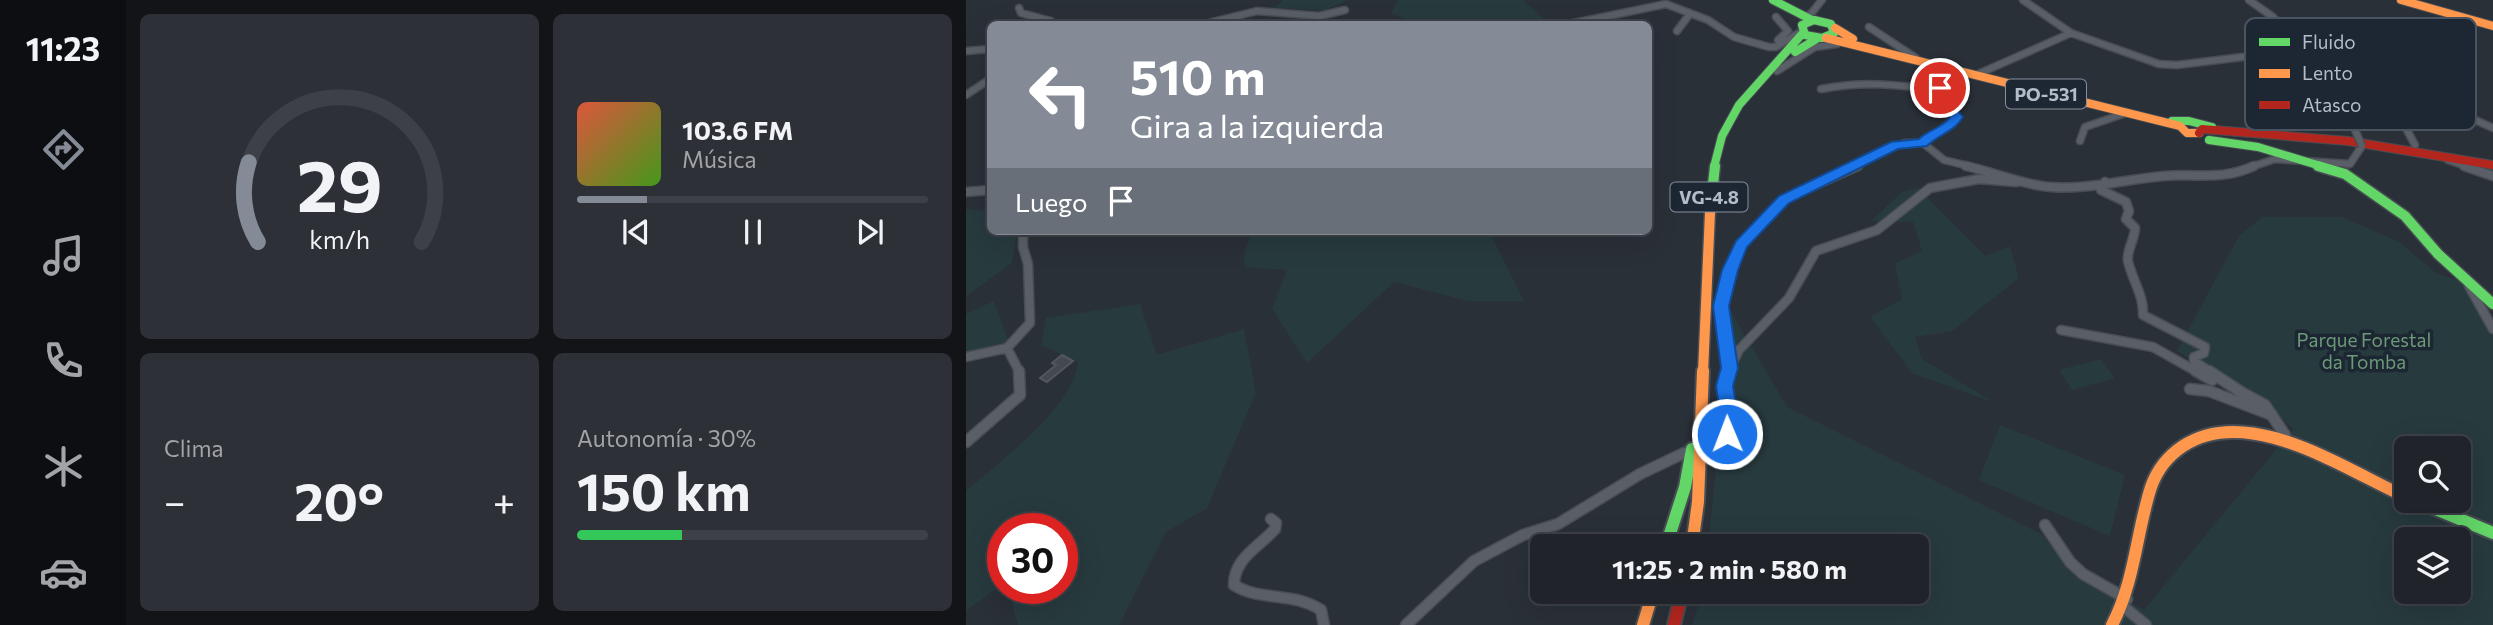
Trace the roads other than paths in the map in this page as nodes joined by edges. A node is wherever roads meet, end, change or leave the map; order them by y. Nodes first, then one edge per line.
1 (1771, 0) edge
2 (1822, 0) edge
3 (2023, 0) edge
4 (2249, 0) edge
5 (2401, 0) edge
6 (2415, 0) edge
7 (1664, 2) edge
8 (1019, 8) dead end
9 (1345, 10) dead end
10 (1689, 15) junction
11 (1776, 17) dead end
12 (2273, 18) edge
13 (2470, 18) edge
14 (2474, 18) edge
15 (2476, 19) edge
16 (2476, 20) edge
17 (1051, 21) edge
18 (1217, 21) edge
19 (1580, 21) edge
20 (1807, 24) junction
21 (2493, 24) edge
22 (1869, 27) dead end
23 (1835, 28) junction
24 (1677, 30) dead end
25 (2071, 33) junction
26 (1822, 38) junction
27 (1857, 44) junction
28 (1766, 47) junction
29 (987, 49) edge
30 (966, 51) edge
31 (1902, 51) junction
32 (2245, 57) edge
33 (1777, 71) dead end
34 (1958, 72) junction
35 (1982, 74) junction
36 (987, 81) edge
37 (1758, 81) junction
38 (1821, 89) dead end
39 (1938, 91) junction
40 (966, 95) edge
41 (2123, 114) junction
42 (2476, 120) edge
43 (2493, 128) edge
44 (2193, 130) junction
45 (2355, 130) edge
46 (2407, 130) edge
47 (2080, 141) dead end
48 (1923, 143) junction
49 (2417, 147) junction
50 (2304, 160) junction
51 (2493, 163) edge
52 (2493, 174) edge
53 (2105, 182) junction
54 (2026, 183) junction
55 (987, 190) edge
56 (966, 192) edge
57 (1023, 235) edge
58 (2472, 283) junction
59 (2493, 304) edge
60 (1704, 326) junction
61 (2493, 329) edge
62 (2061, 330) dead end
63 (1007, 348) junction
64 (966, 356) edge
65 (1729, 368) junction
66 (2190, 389) dead end
67 (2241, 392) junction
68 (2274, 416) junction
69 (1717, 440) dead end
70 (966, 442) edge
71 (2284, 442) junction
72 (1684, 453) dead end
73 (2394, 492) edge
74 (2445, 513) edge
75 (1271, 519) dead end
76 (2045, 525) dead end
77 (2493, 533) edge
78 (1670, 534) edge
79 (1694, 534) edge
80 (2126, 603) junction
81 (1649, 604) edge
82 (1679, 604) edge
83 (1324, 625) edge
84 (1406, 625) edge
85 (1643, 625) edge
86 (1674, 625) edge
87 (2112, 625) edge
88 (2146, 625) edge

1 - 20 main road, PO-531
2 - 20 street
3 - 25 street
4 - 12 street
5 - 13 main road
6 - 14 main road
7 - 10 street
7 - 19 street
8 - 17 street
9 - 18 street
10 - 24 street
10 - 28 street
11 - 28 street
15 - 21 main road
16 - 21 main road
20 - 23 main road, PO-531
20 - 26 main road, PO-531
20 - 28 street
20 - 37 main road, VG-4.8
22 - 31 street
23 - 26 main road
23 - 31 main road, PO-531
25 - 32 street
25 - 35 street
26 - 27 main road, PO-531
26 - 37 main road, VG-4.8
27 - 33 street
27 - 34 main road, PO-531
29 - 30 street
31 - 35 main road, PO-531
34 - 39 street
34 - 41 main road, PO-531
35 - 44 main road, PO-531
36 - 40 street
37 - 60 main road, VG-4.8
38 - 39 street
39 - 48 street
41 - 44 main road, PO-531
41 - 47 street
42 - 43 street
44 - 49 main road, PO-531
44 - 50 main road
45 - 50 street, bridge
46 - 49 street
48 - 54 street
48 - 65 street
49 - 51 main road, PO-531
49 - 52 street
50 - 53 street
50 - 58 main road
53 - 54 street
53 - 67 street
54 - 65 street
55 - 56 street
57 - 63 street
58 - 59 main road
58 - 61 street
60 - 78 main road
60 - 79 main road, VG-4.8
62 - 67 street
63 - 64 street
63 - 70 street
65 - 69 street
66 - 68 street
67 - 68 street
68 - 71 street
71 - 73 main road
71 - 80 main road
72 - 84 street
74 - 77 main road
75 - 83 street
76 - 80 street
80 - 87 main road
80 - 88 street
81 - 85 main road
82 - 86 main road

